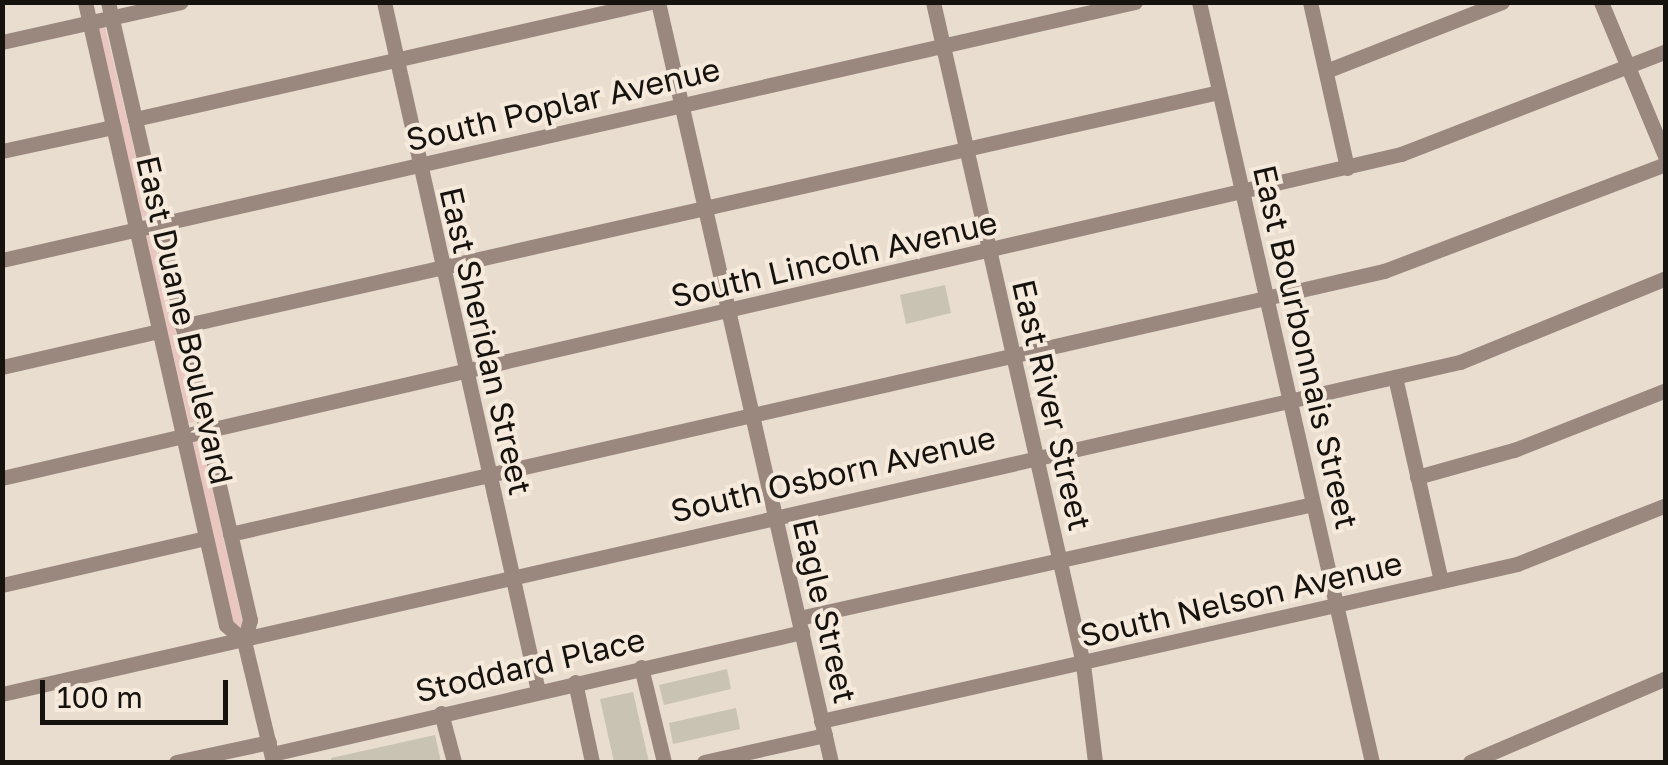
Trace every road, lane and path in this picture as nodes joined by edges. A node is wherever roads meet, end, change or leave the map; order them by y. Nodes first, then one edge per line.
1 (85, 2) edge
2 (181, 2) edge
3 (384, 2) edge
4 (655, 2) edge
5 (933, 2) edge
6 (1135, 2) edge
7 (1199, 2) edge
8 (1310, 2) edge
9 (1502, 2) edge
10 (1601, 2) edge
11 (110, 10) edge
12 (90, 23) junction
13 (2, 42) edge
14 (942, 44) junction
15 (1666, 50) edge
16 (396, 60) junction
17 (1627, 66) junction
18 (1326, 72) junction
19 (1219, 92) junction
20 (682, 106) junction
21 (135, 119) junction
22 (114, 127) junction
23 (966, 149) junction
24 (2, 152) edge
25 (1666, 161) edge
26 (418, 165) junction
27 (1347, 168) junction
28 (1243, 195) junction
29 (704, 208) junction
30 (159, 225) junction
31 (136, 230) junction
32 (989, 249) junction
33 (2, 260) edge
34 (441, 268) junction
35 (1666, 278) edge
36 (1266, 297) junction
37 (727, 314) junction
38 (182, 326) junction
39 (160, 331) junction
40 (1013, 355) junction
41 (2, 367) edge
42 (464, 371) junction
43 (1394, 378) junction
44 (1666, 390) edge
45 (1290, 403) junction
46 (752, 415) junction
47 (206, 430) junction
48 (183, 436) junction
49 (1036, 456) junction
50 (488, 475) junction
51 (1417, 477) junction
52 (2, 478) edge
53 (1314, 504) junction
54 (1666, 505) edge
55 (776, 515) junction
56 (230, 534) junction
57 (206, 538) junction
58 (1060, 560) junction
59 (512, 577) junction
60 (1440, 582) junction
61 (2, 585) edge
62 (1337, 606) junction
63 (800, 625) junction
64 (244, 642) junction
65 (1083, 664) junction
66 (641, 667) junction
67 (1666, 678) edge
68 (574, 682) junction
69 (538, 690) junction
70 (2, 694) edge
71 (442, 714) junction
72 (823, 728) junction
73 (271, 753) edge
74 (176, 762) edge
75 (454, 762) edge
76 (592, 762) edge
77 (664, 762) edge
78 (711, 762) edge
79 (831, 762) edge
80 (1095, 762) edge
81 (1372, 762) edge
82 (1470, 762) edge

1 - 12 street, East Duane Boulevard
2 - 11 street
3 - 16 street, East Sheridan Street
4 - 16 street
4 - 20 street, Eagle Street
5 - 14 street, East River Street
6 - 14 street, South Poplar Avenue
7 - 19 street, East Bourbonnais Street
8 - 18 street
9 - 18 street
10 - 17 street
11 - 12 street
11 - 21 street, East Duane Boulevard
12 - 13 street
12 - 22 street, East Duane Boulevard
14 - 20 street, South Poplar Avenue
14 - 23 street, East River Street
15 - 17 street, South Lincoln Avenue
16 - 21 street
16 - 26 street, East Sheridan Street
17 - 25 street
17 - 27 street, South Lincoln Avenue
18 - 27 street
19 - 23 street
19 - 28 street, East Bourbonnais Street
20 - 26 street, South Poplar Avenue
20 - 29 street, Eagle Street
21 - 30 street, East Duane Boulevard
22 - 24 street
22 - 31 street, East Duane Boulevard
23 - 29 street
23 - 32 street, East River Street
25 - 36 street
26 - 30 street, South Poplar Avenue
26 - 34 street, East Sheridan Street
27 - 28 street, South Lincoln Avenue
28 - 32 street, South Lincoln Avenue
28 - 36 street, East Bourbonnais Street
29 - 34 street
29 - 37 street, Eagle Street
30 - 31 street, South Poplar Avenue
30 - 38 street, East Duane Boulevard
31 - 33 street, South Poplar Avenue
31 - 39 street, East Duane Boulevard
32 - 37 street, South Lincoln Avenue
32 - 40 street, East River Street
34 - 38 street
34 - 42 street, East Sheridan Street
35 - 43 street, South Osborn Avenue
36 - 40 street
36 - 45 street, East Bourbonnais Street
37 - 42 street, South Lincoln Avenue
37 - 46 street, Eagle Street
38 - 47 street, East Duane Boulevard
39 - 41 street
39 - 48 street, East Duane Boulevard
40 - 46 street
40 - 49 street, East River Street
42 - 47 street, South Lincoln Avenue
42 - 50 street, East Sheridan Street
43 - 45 street, South Osborn Avenue
43 - 51 street
44 - 51 street
45 - 49 street, South Osborn Avenue
45 - 53 street, East Bourbonnais Street
46 - 50 street
46 - 55 street, Eagle Street
47 - 48 street, South Lincoln Avenue
47 - 56 street, East Duane Boulevard
48 - 52 street, South Lincoln Avenue
48 - 57 street, East Duane Boulevard
49 - 55 street, South Osborn Avenue
49 - 58 street, East River Street
50 - 56 street
50 - 59 street, East Sheridan Street
51 - 60 street
53 - 58 street, Stoddard Place
53 - 62 street, East Bourbonnais Street
54 - 60 street, South Nelson Avenue
55 - 59 street, South Osborn Avenue
55 - 63 street, Eagle Street
56 - 64 street, East Duane Boulevard
57 - 61 street
57 - 64 street, East Duane Boulevard
58 - 63 street, Stoddard Place
58 - 65 street, East River Street
59 - 64 street, South Osborn Avenue
59 - 69 street, East Sheridan Street
60 - 62 street, South Nelson Avenue
62 - 65 street, South Nelson Avenue
62 - 81 street, East Bourbonnais Street
63 - 66 street, Stoddard Place
63 - 72 street, Eagle Street
64 - 70 street, South Osborn Avenue
64 - 73 street, East Duane Boulevard
65 - 72 street, South Nelson Avenue
65 - 80 street, East River Street
66 - 68 street, Stoddard Place
66 - 77 street
67 - 82 street
68 - 69 street, Stoddard Place
68 - 76 street
69 - 71 street, Stoddard Place
71 - 73 street, Stoddard Place
71 - 75 street
72 - 78 street, South Nelson Avenue
72 - 79 street, Eagle Street
73 - 74 street, Stoddard Place

